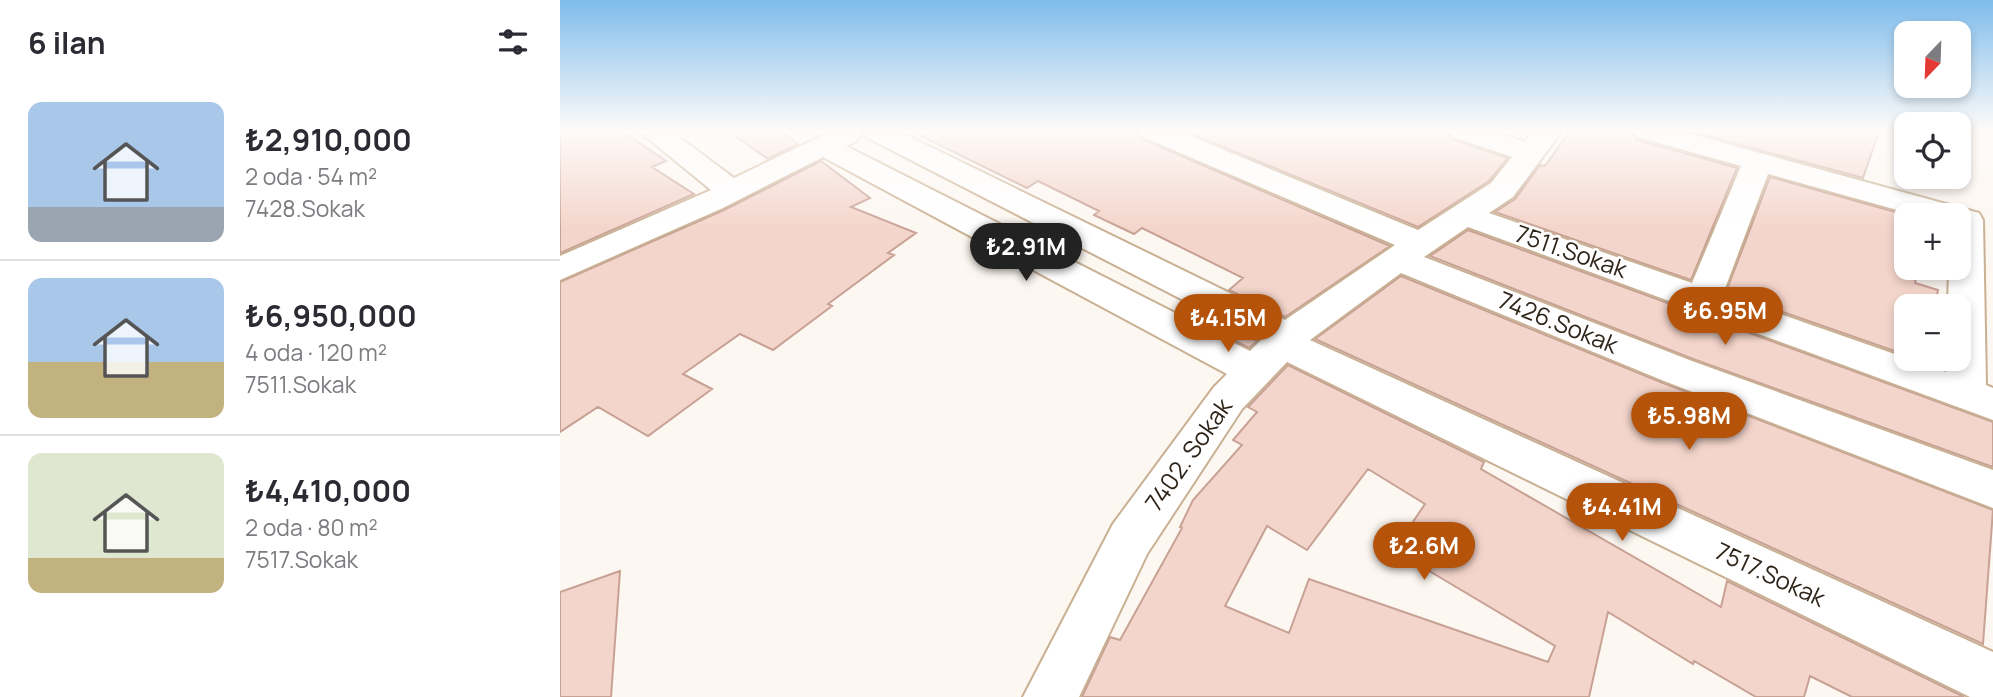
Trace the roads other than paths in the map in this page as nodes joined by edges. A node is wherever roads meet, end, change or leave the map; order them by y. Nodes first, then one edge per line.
1 (696, 164) edge
2 (788, 164) edge
3 (863, 164) edge
4 (935, 164) edge
5 (1223, 164) edge
6 (1523, 164) edge
7 (1757, 164) edge
8 (1763, 164) edge
9 (732, 191) junction
10 (1904, 203) edge
11 (1465, 215) junction
12 (1410, 251) junction
13 (560, 269) edge
14 (1966, 280) edge
15 (1703, 299) junction
16 (1274, 350) junction
17 (1980, 399) edge
18 (1993, 489) edge
19 (1993, 680) edge
20 (1050, 697) edge

1 - 9 street
2 - 9 street
3 - 16 street
4 - 16 street, 7517.Sokak
5 - 12 street, 7426.Sokak
6 - 11 street, 7402. Sokak
7 - 15 street
8 - 10 street
9 - 13 street
11 - 12 street, 7402. Sokak
11 - 15 street, 7511.Sokak
12 - 16 street, 7402. Sokak
12 - 18 street, 7426.Sokak
14 - 17 street
15 - 17 street, 7511.Sokak
16 - 19 street, 7517.Sokak
16 - 20 street, 7402. Sokak

